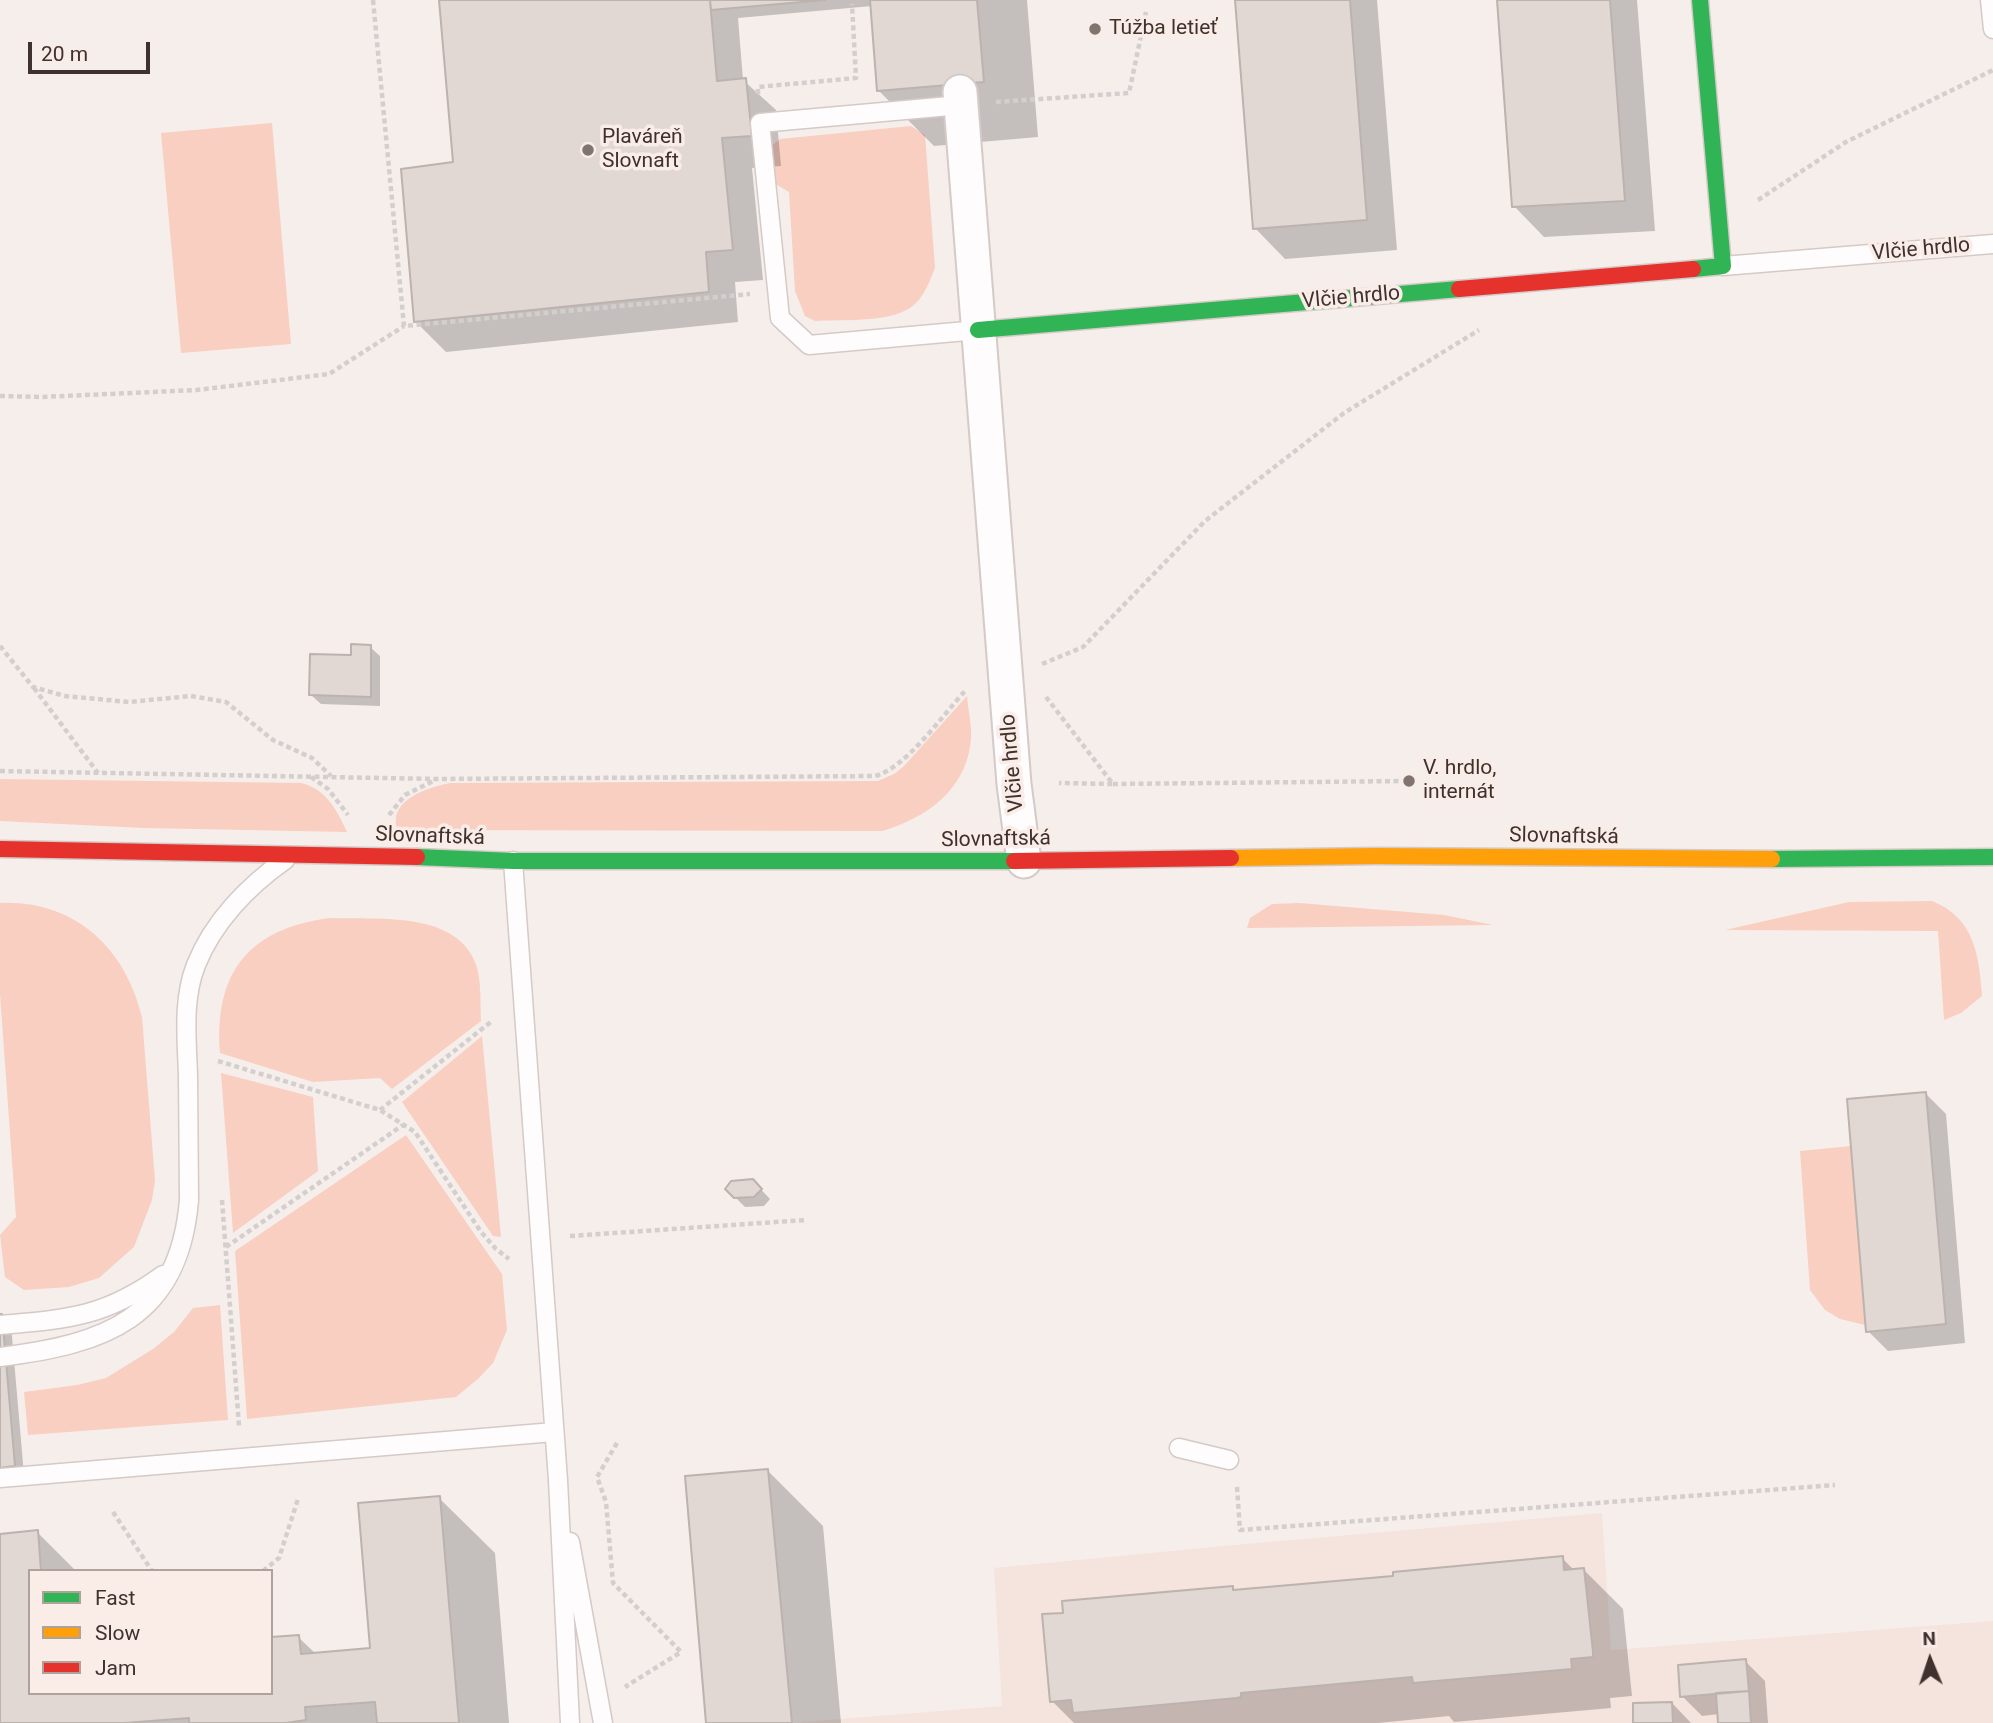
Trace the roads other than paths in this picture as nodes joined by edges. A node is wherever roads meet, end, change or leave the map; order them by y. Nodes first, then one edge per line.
1 (1700, 0) edge
2 (1990, 0) edge
3 (1993, 29) edge
4 (961, 98) joint
5 (1993, 244) edge
6 (1723, 266) junction
7 (978, 330) junction
8 (0, 849) edge
9 (294, 855) junction
10 (1993, 857) edge
11 (513, 860) junction
12 (1024, 861) junction
13 (174, 1267) junction
14 (0, 1325) edge
15 (0, 1357) edge
16 (554, 1432) junction
17 (1179, 1448) dead end
18 (1232, 1468) road end
19 (0, 1478) edge
20 (558, 1480) junction
21 (570, 1723) edge
22 (603, 1723) edge

1 - 6 main road
2 - 3 lane
4 - 7 street, Vlčie hrdlo
4 - 7 lane
5 - 6 lane, Vlčie hrdlo
6 - 7 main road, Vlčie hrdlo
7 - 12 street, Vlčie hrdlo
8 - 9 main road, Slovnaftská
9 - 11 main road, Slovnaftská
9 - 13 lane
10 - 12 main road, Slovnaftská
11 - 12 main road, Slovnaftská
11 - 16 lane
13 - 14 lane
13 - 15 lane
16 - 19 lane
16 - 20 lane
17 - 18 lane
20 - 21 lane
20 - 22 lane

